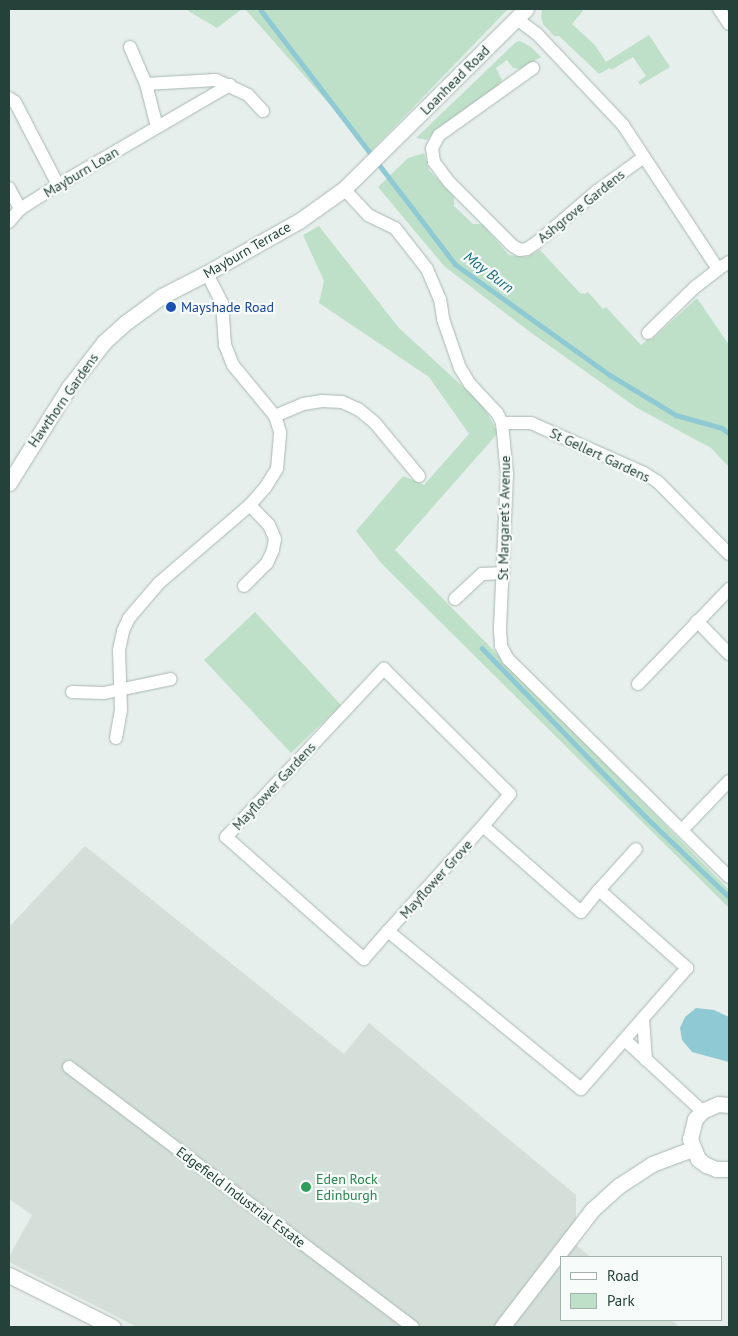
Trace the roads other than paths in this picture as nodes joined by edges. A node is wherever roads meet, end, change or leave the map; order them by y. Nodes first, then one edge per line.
1 (719, 9) edge
2 (521, 14) edge
3 (729, 24) edge
4 (130, 47) dead end
5 (533, 68) dead end
6 (146, 84) junction
7 (230, 85) junction
8 (9, 98) edge
9 (263, 110) dead end
10 (157, 127) junction
11 (644, 157) junction
12 (364, 170) joint
13 (58, 184) junction
14 (9, 188) edge
15 (344, 189) junction
16 (20, 209) junction
17 (9, 222) edge
18 (724, 266) edge
19 (208, 273) junction
20 (125, 323) joint
21 (648, 333) dead end
22 (275, 416) junction
23 (502, 423) junction
24 (419, 476) dead end
25 (9, 483) edge
26 (250, 505) junction
27 (729, 554) edge
28 (503, 573) junction
29 (244, 586) dead end
30 (729, 589) edge
31 (455, 599) dead end
32 (697, 622) junction
33 (729, 654) edge
34 (171, 679) dead end
35 (638, 684) dead end
36 (119, 690) junction
37 (72, 692) dead end
38 (116, 738) dead end
39 (729, 781) edge
40 (483, 826) junction
41 (682, 830) junction
42 (636, 849) dead end
43 (729, 877) edge
44 (599, 890) junction
45 (388, 931) junction
46 (643, 1019) junction
47 (624, 1040) junction
48 (646, 1060) junction
49 (69, 1067) dead end
50 (729, 1105) edge
51 (702, 1111) junction
52 (692, 1149) junction
53 (729, 1169) edge
54 (9, 1276) edge
55 (113, 1327) edge
56 (413, 1327) edge
57 (502, 1327) edge

1 - 3 street
2 - 11 street
2 - 12 main road, Loanhead Road
4 - 6 street
5 - 11 street, Ashgrove Gardens
6 - 7 street
6 - 10 street
7 - 9 street
7 - 10 street, Mayburn Loan
8 - 13 street
10 - 13 street, Mayburn Loan
11 - 18 street
12 - 15 main road, Mayburn Terrace
13 - 16 street, Mayburn Loan
14 - 16 street
15 - 19 main road, Mayburn Terrace
15 - 23 street
16 - 17 street, Mayburn Loan
18 - 21 street
19 - 20 main road, Mayburn Terrace
19 - 22 street
20 - 25 main road, Hawthorn Gardens
22 - 24 street
22 - 26 street
23 - 27 street, St Gellert Gardens
23 - 28 street, St Margaret's Avenue
26 - 29 street
26 - 36 street
28 - 31 street
28 - 41 street, St Margaret's Avenue
30 - 32 street
32 - 33 street
32 - 35 street
34 - 36 street
36 - 37 street
36 - 38 street
39 - 41 street
40 - 44 street
40 - 45 street, Mayflower Grove
40 - 45 street, Mayflower Gardens
41 - 43 street, St Margaret's Avenue
42 - 44 street
44 - 46 street
45 - 47 street
46 - 47 street
46 - 48 street
47 - 48 street
48 - 51 street
49 - 56 street, Edgefield Industrial Estate
50 - 51 main road
51 - 52 main road
52 - 53 main road
52 - 57 main road
54 - 55 main road

